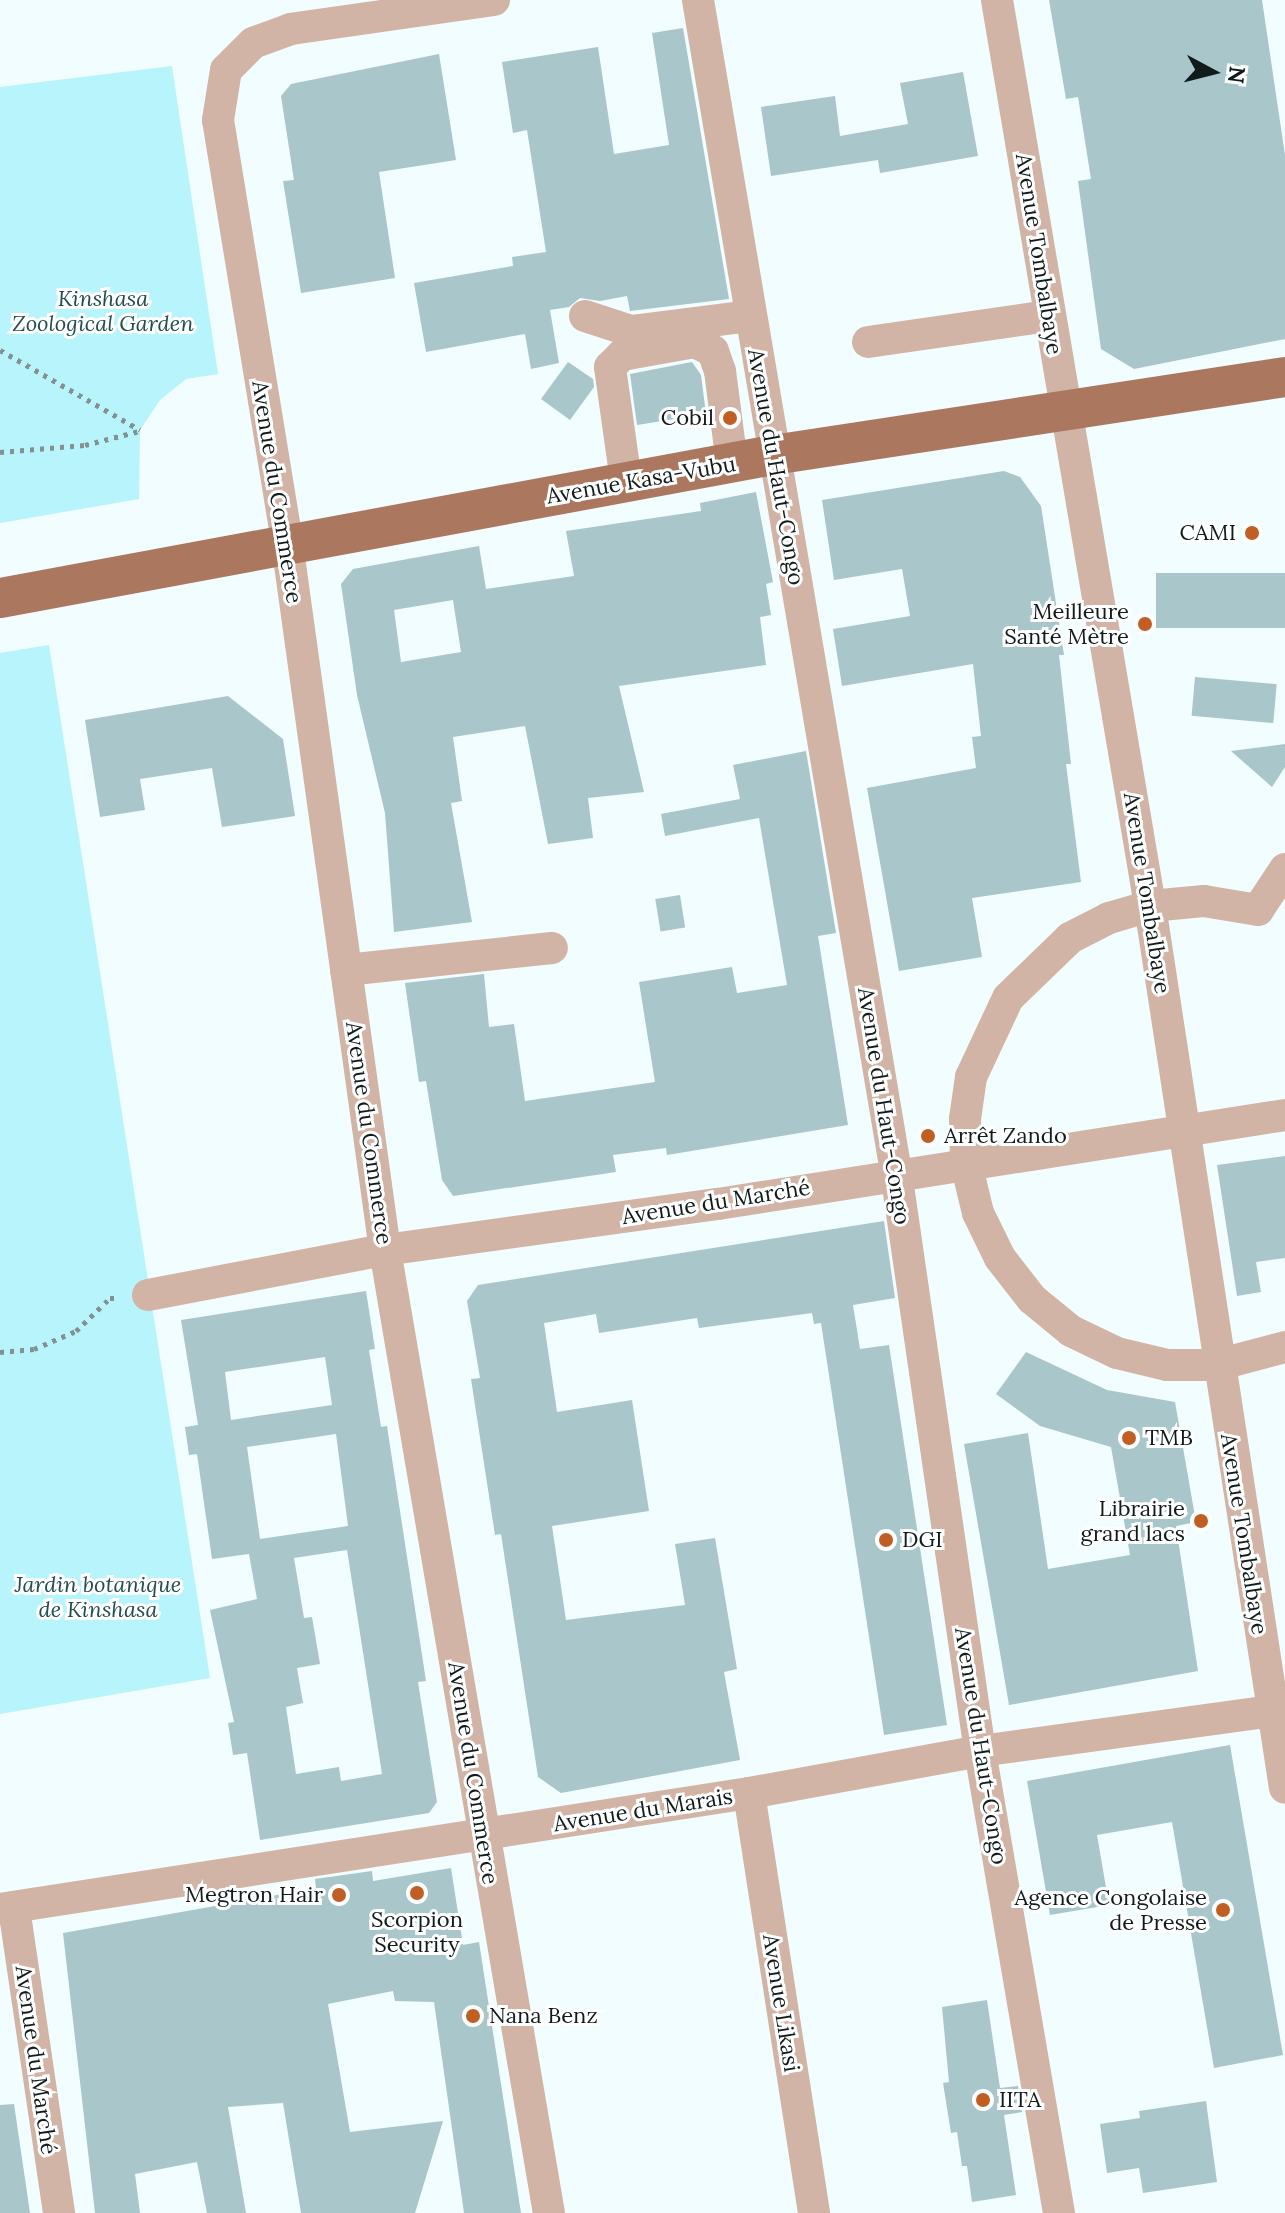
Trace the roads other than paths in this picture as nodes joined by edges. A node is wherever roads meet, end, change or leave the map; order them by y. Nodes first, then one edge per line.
1 (494, 0) edge
2 (698, 0) edge
3 (997, 0) edge
4 (585, 316) dead end
5 (749, 316) junction
6 (1049, 316) junction
7 (868, 342) dead end
8 (1285, 377) edge
9 (1064, 409) junction
10 (773, 455) junction
11 (732, 463) junction
12 (626, 481) junction
13 (287, 543) junction
14 (0, 598) edge
15 (1285, 869) edge
16 (1150, 906) junction
17 (552, 948) dead end
18 (346, 970) junction
19 (1285, 1115) edge
20 (1185, 1131) junction
21 (966, 1163) junction
22 (896, 1172) junction
23 (385, 1250) junction
24 (148, 1295) road end
25 (1285, 1347) edge
26 (1217, 1365) junction
27 (1279, 1710) edge
28 (980, 1751) junction
29 (1285, 1788) edge
30 (749, 1793) junction
31 (481, 1835) junction
32 (7, 1908) edge
33 (59, 2213) edge
34 (549, 2213) edge
35 (814, 2213) edge
36 (1059, 2213) edge

1 - 13 street, Avenue du Commerce
2 - 5 street, Avenue du Haut-Congo
3 - 6 street, Avenue Tombalbaye
4 - 5 street
5 - 10 street, Avenue du Haut-Congo
6 - 7 street
6 - 9 street, Avenue Tombalbaye
8 - 9 main road, Avenue Kasa-Vubu
9 - 10 main road, Avenue Kasa-Vubu
9 - 16 street, Avenue Tombalbaye
10 - 11 main road, Avenue Kasa-Vubu
10 - 22 street, Avenue du Haut-Congo
11 - 12 main road, Avenue Kasa-Vubu
11 - 12 street
12 - 13 main road, Avenue Kasa-Vubu
13 - 14 main road, Avenue Kasa-Vubu
13 - 18 street, Avenue du Commerce
15 - 16 street
16 - 20 street, Avenue Tombalbaye
16 - 21 street
17 - 18 street
18 - 23 street, Avenue du Commerce
19 - 20 street, Avenue du Marché
20 - 21 street, Avenue du Marché
20 - 26 street, Avenue Tombalbaye
21 - 22 street, Avenue du Marché
21 - 26 street
22 - 23 street, Avenue du Marché
22 - 28 street, Avenue du Haut-Congo
23 - 24 street, Avenue du Marché
23 - 31 street, Avenue du Commerce
25 - 26 street
26 - 27 street, Avenue Tombalbaye
27 - 28 street, Avenue du Marais
27 - 29 street, Avenue Tombalbaye
28 - 30 street, Avenue du Marais
28 - 36 street, Avenue du Haut-Congo
30 - 31 street, Avenue du Marais
30 - 35 street, Avenue Likasi
31 - 32 street, Avenue du Marais
31 - 34 street, Avenue du Commerce
32 - 33 street, Avenue du Marché

